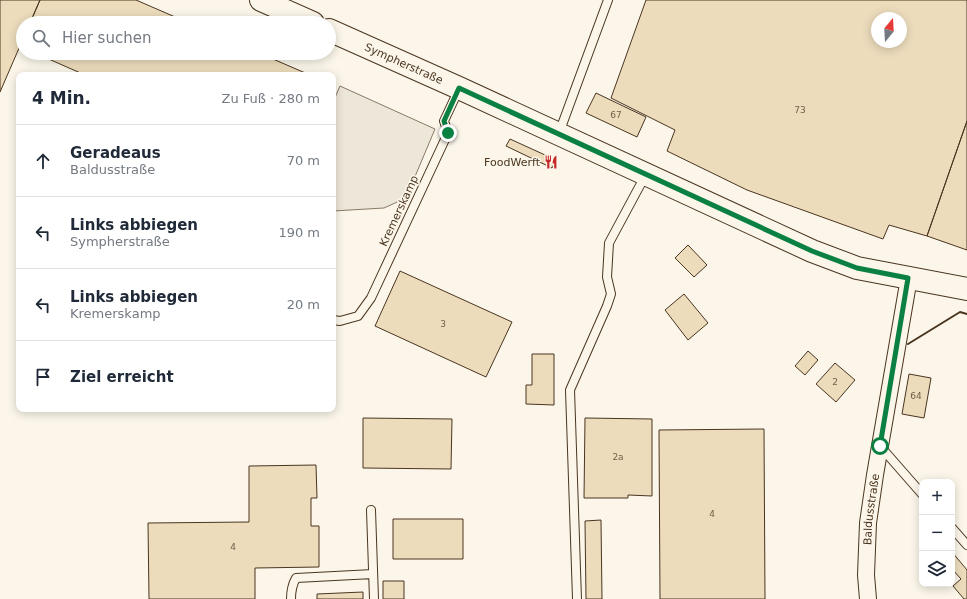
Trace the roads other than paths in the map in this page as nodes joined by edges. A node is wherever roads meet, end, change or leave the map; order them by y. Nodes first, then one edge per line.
1 (261, 0) edge
2 (608, 0) edge
3 (297, 16) edge
4 (336, 33) edge
5 (459, 88) junction
6 (558, 134) junction
7 (646, 174) junction
8 (908, 278) junction
9 (967, 289) edge
10 (336, 320) edge
11 (880, 446) junction
12 (919, 491) edge
13 (371, 510) dead end
14 (955, 531) edge
15 (967, 545) edge
16 (373, 574) junction
17 (291, 599) edge
18 (374, 599) edge
19 (577, 599) edge
20 (868, 599) edge

1 - 3 street
2 - 6 lane
4 - 5 street, Sympherstraße
5 - 6 street, Sympherstraße
5 - 10 lane, Kremerskamp
6 - 7 street, Sympherstraße
7 - 8 street, Sympherstraße
7 - 19 lane
8 - 9 street, Sympherstraße
8 - 11 street, Baldusstraße
11 - 12 lane
11 - 20 street, Baldusstraße
13 - 16 lane
14 - 15 lane
16 - 17 lane
16 - 18 lane

